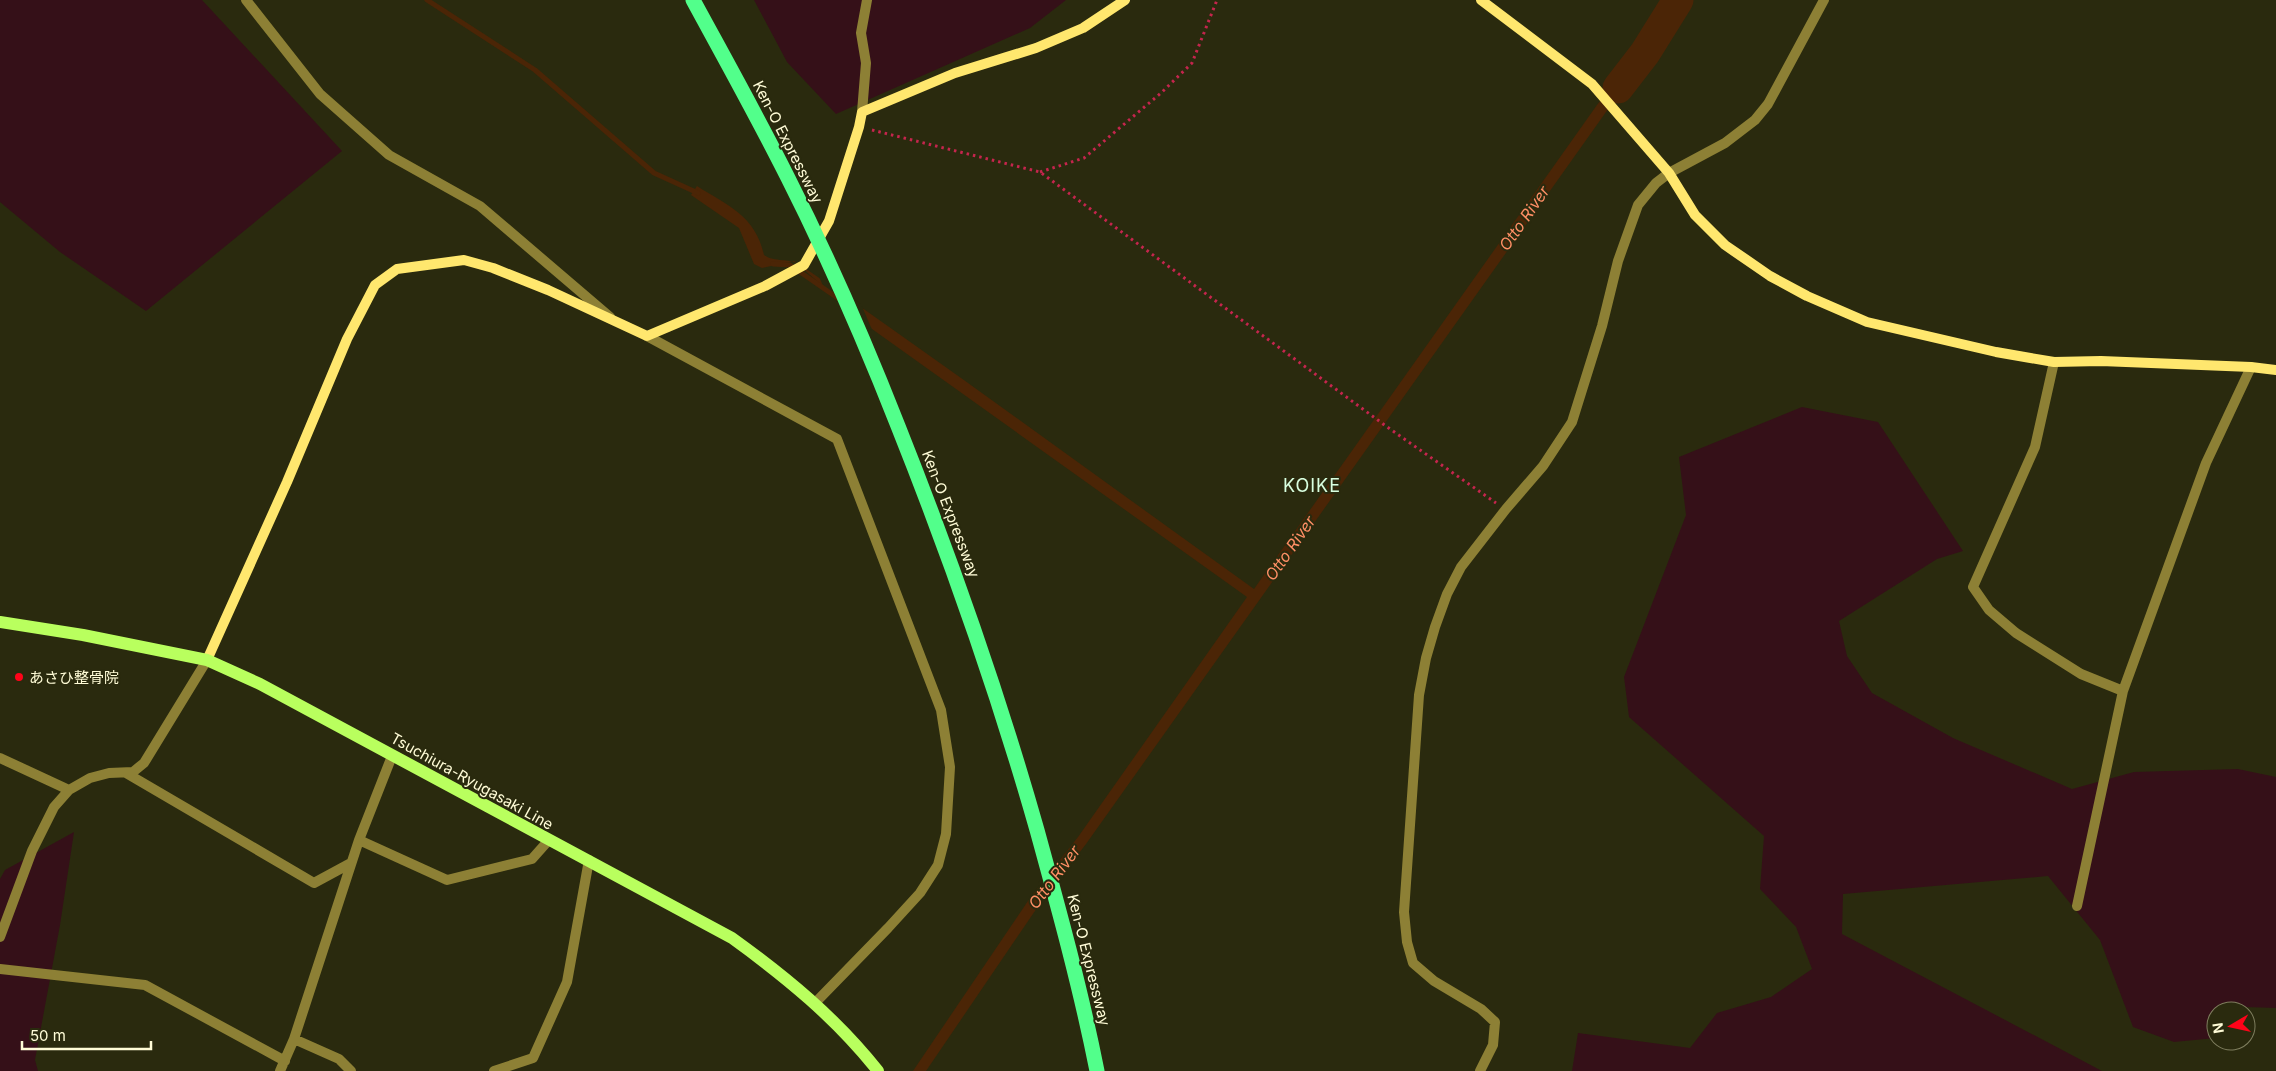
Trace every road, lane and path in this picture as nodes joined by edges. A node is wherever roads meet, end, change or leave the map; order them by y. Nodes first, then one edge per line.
1 (246, 0) edge
2 (693, 0) edge
3 (867, 0) edge
4 (1125, 0) edge
5 (1217, 0) edge
6 (1481, 0) edge
7 (1824, 0) edge
8 (862, 112) junction
9 (859, 126) junction
10 (1040, 172) junction
11 (1669, 173) junction
12 (613, 319) junction
13 (647, 336) junction
14 (2054, 362) junction
15 (2251, 367) junction
16 (2276, 370) edge
17 (1506, 510) junction
18 (0, 622) edge
19 (207, 660) junction
20 (2123, 692) junction
21 (392, 756) junction
22 (0, 758) edge
23 (126, 772) junction
24 (68, 790) junction
25 (359, 840) junction
26 (548, 841) junction
27 (589, 860) junction
28 (351, 863) junction
29 (2077, 906) dead end
30 (0, 937) edge
31 (0, 970) edge
32 (815, 1003) junction
33 (294, 1040) junction
34 (285, 1061) junction
35 (280, 1071) edge
36 (351, 1071) edge
37 (494, 1071) edge
38 (878, 1071) edge
39 (1097, 1071) edge
40 (1480, 1071) edge

1 - 12 street
2 - 39 highway, Ken-O Expressway, bridge
3 - 8 street
4 - 8 street
5 - 10 path
6 - 11 street
7 - 11 street
8 - 9 street
9 - 10 path
9 - 13 street
10 - 17 path
11 - 14 street
11 - 17 street
12 - 13 street
12 - 19 street
13 - 32 street
14 - 15 street
14 - 20 street
15 - 16 street
15 - 20 street
17 - 40 street
18 - 19 main road, Tsuchiura-Ryugasaki Line
19 - 21 main road, Tsuchiura-Ryugasaki Line
19 - 23 street
20 - 29 street
21 - 25 street
21 - 26 main road, Tsuchiura-Ryugasaki Line
22 - 24 street
23 - 24 street
23 - 28 street
24 - 30 street
25 - 26 street
25 - 28 street
26 - 27 main road, Tsuchiura-Ryugasaki Line
27 - 32 main road, Tsuchiura-Ryugasaki Line
27 - 37 street
28 - 33 street
31 - 34 street
32 - 38 main road, Tsuchiura-Ryugasaki Line
33 - 34 street
33 - 36 street
34 - 35 street

